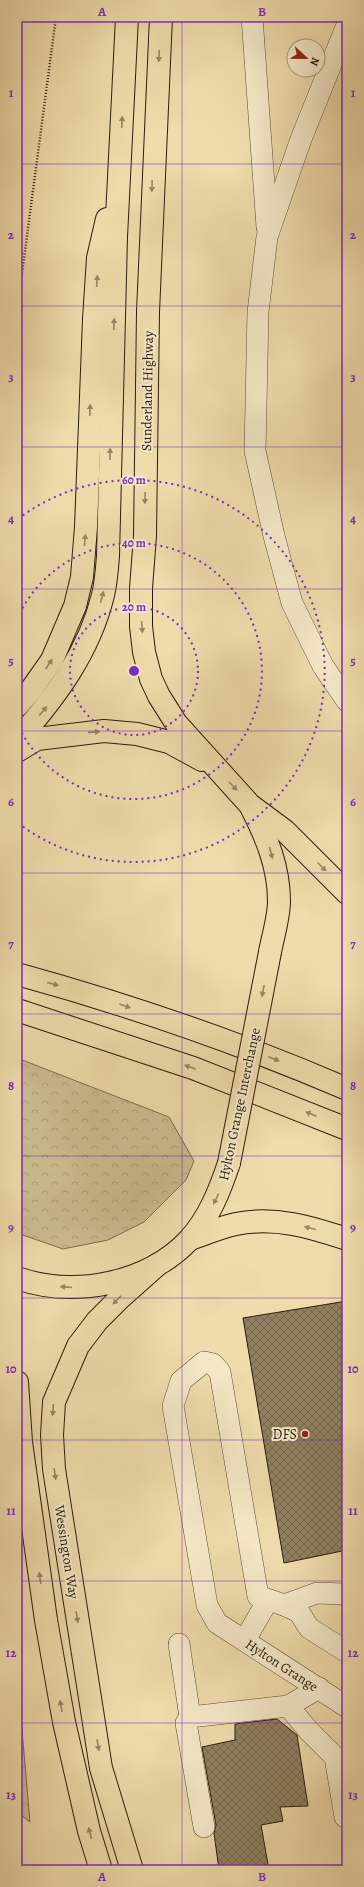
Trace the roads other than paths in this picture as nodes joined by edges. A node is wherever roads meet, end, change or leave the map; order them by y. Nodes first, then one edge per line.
1 (127, 17) edge
2 (161, 17) edge
3 (252, 17) edge
4 (347, 25) edge
5 (120, 161) junction
6 (268, 237) junction
7 (347, 700) edge
8 (17, 706) edge
9 (17, 741) edge
10 (17, 751) edge
11 (215, 768) junction
12 (250, 805) junction
13 (347, 893) edge
14 (17, 974) edge
15 (17, 1010) edge
16 (347, 1089) edge
17 (347, 1129) edge
18 (190, 1239) junction
19 (347, 1239) edge
20 (157, 1265) junction
21 (17, 1278) edge
22 (17, 1382) edge
23 (347, 1596) edge
24 (276, 1602) junction
25 (245, 1640) junction
26 (179, 1644) dead end
27 (347, 1652) edge
28 (319, 1688) junction
29 (345, 1700) edge
30 (288, 1706) junction
31 (190, 1717) junction
32 (345, 1817) dead end
33 (204, 1827) dead end
34 (101, 1870) edge
35 (132, 1870) edge

5 -> 1 highway
2 -> 11 highway, Sunderland Highway
3 - 6 street
4 - 6 street
8 -> 5 highway
9 -> 5 highway
6 - 7 street
10 -> 11 highway
11 -> 12 highway
12 -> 13 highway
12 -> 18 highway, Hylton Grange Interchange, bridge
14 -> 16 highway
17 -> 15 highway
19 -> 18 highway
18 - 20 highway, Hylton Grange Interchange
20 -> 21 highway, Hylton Grange Interchange
20 -> 35 highway, Wessington Way
34 -> 22 highway, Wessington Way
23 - 24 street
24 - 25 street
24 - 25 street, Hylton Grange
24 - 27 street
25 - 28 street, Hylton Grange
26 - 31 street
28 - 29 street, Hylton Grange
28 - 30 street
30 - 31 street
30 - 32 street
31 - 33 street

